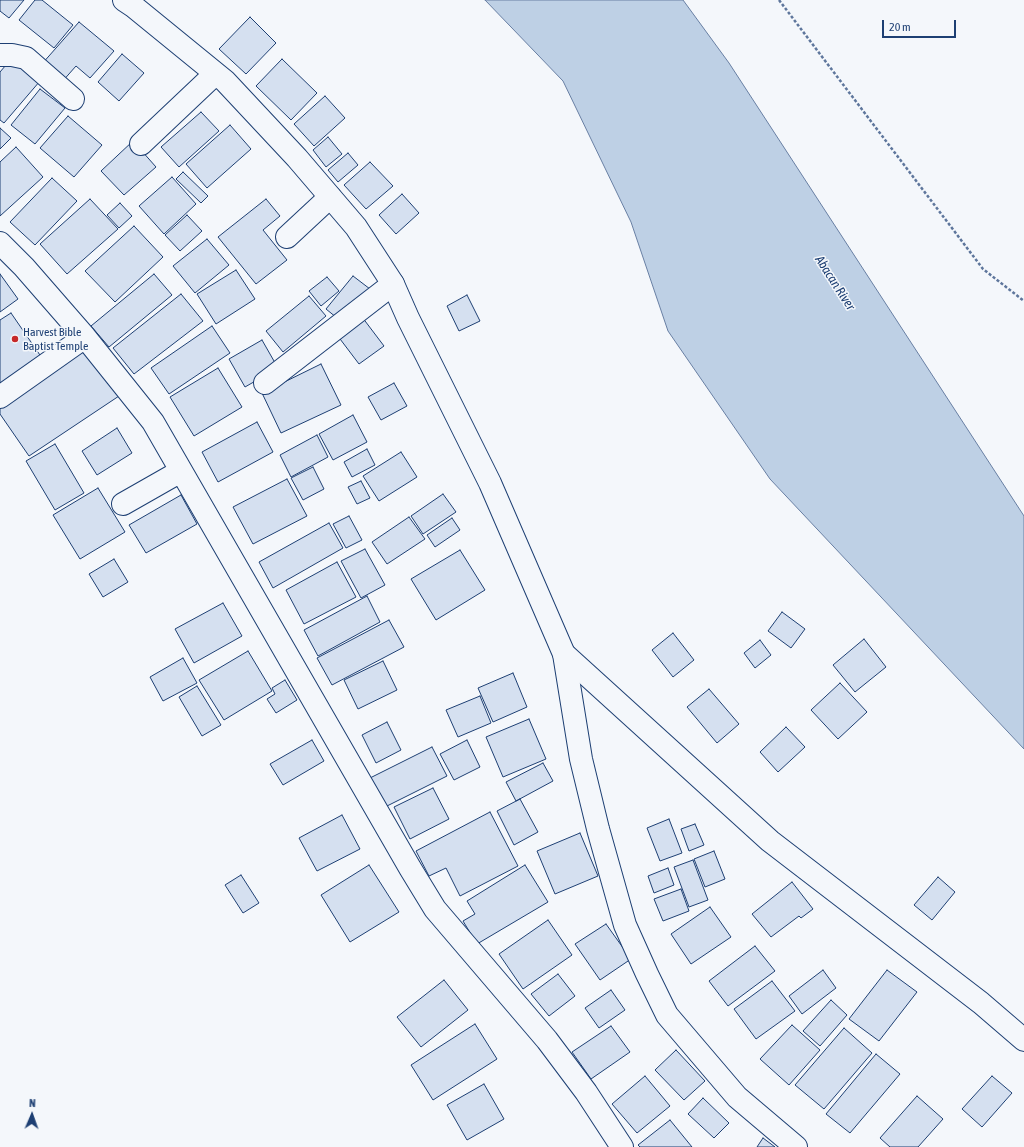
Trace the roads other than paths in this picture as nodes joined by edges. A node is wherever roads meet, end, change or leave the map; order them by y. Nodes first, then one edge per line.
1 (124, 0) edge
2 (0, 55) edge
3 (215, 74) junction
4 (73, 99) dead end
5 (141, 144) dead end
6 (330, 197) junction
7 (287, 237) dead end
8 (0, 243) edge
9 (394, 284) junction
10 (85, 336) junction
11 (265, 383) dead end
12 (0, 397) edge
13 (181, 471) junction
14 (123, 504) dead end
15 (564, 654) junction
16 (1024, 1040) edge
17 (622, 1147) edge
18 (796, 1147) edge

1 - 3 street
2 - 4 street
3 - 5 street
3 - 6 street
6 - 7 street
6 - 9 street
8 - 10 street
9 - 11 street
9 - 15 street
10 - 12 street
10 - 13 street
13 - 14 street
13 - 17 street
15 - 16 street
15 - 18 street

